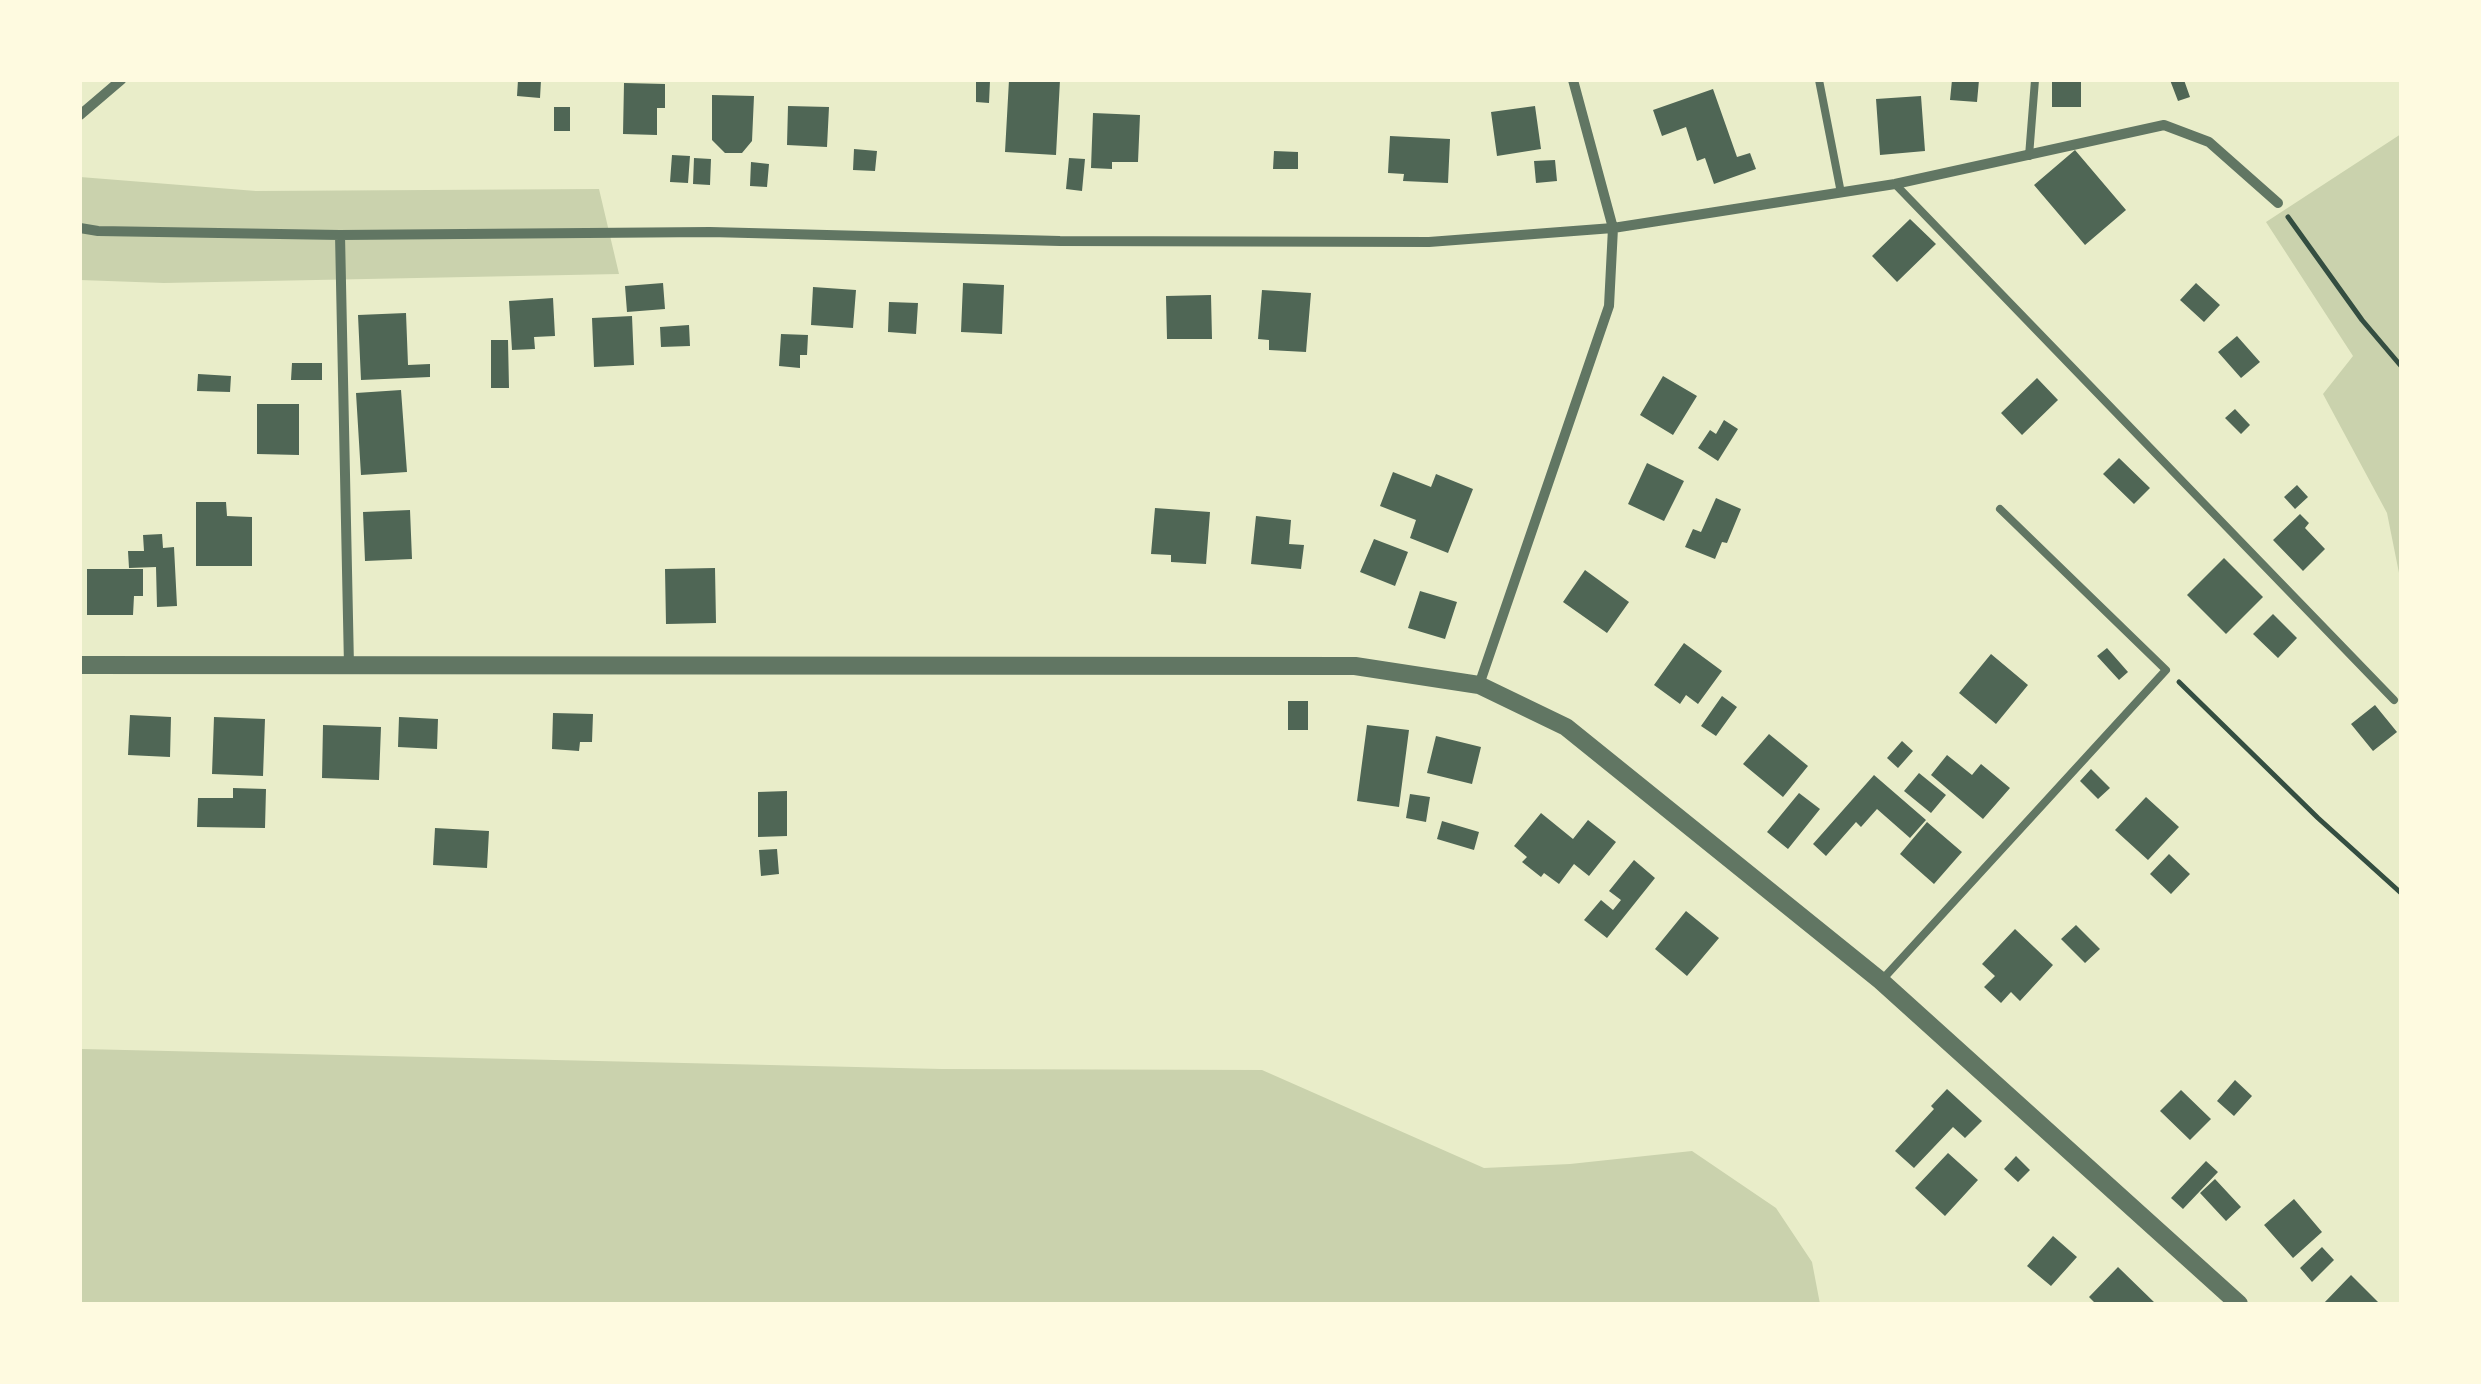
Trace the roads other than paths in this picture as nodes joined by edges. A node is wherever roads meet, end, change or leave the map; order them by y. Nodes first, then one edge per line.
1 (121, 80) edge
2 (1574, 80) edge
3 (1819, 80) edge
4 (2034, 80) edge
5 (80, 114) edge
6 (2030, 156) junction
7 (1895, 184) junction
8 (1841, 193) junction
9 (2278, 203) road end
10 (80, 228) edge
11 (1613, 228) junction
12 (340, 235) junction
13 (2000, 509) dead end
14 (80, 665) edge
15 (350, 666) junction
16 (1480, 685) junction
17 (2394, 700) dead end
18 (1881, 981) junction
19 (2238, 1304) edge

1 - 5 street
2 - 11 street
3 - 8 lane
4 - 6 lane
6 - 7 street
6 - 9 street
7 - 8 street
7 - 17 lane
8 - 11 street
10 - 12 street
11 - 12 street
11 - 16 street
12 - 15 street
13 - 18 lane
14 - 15 street
15 - 16 street
16 - 18 street
18 - 19 street

